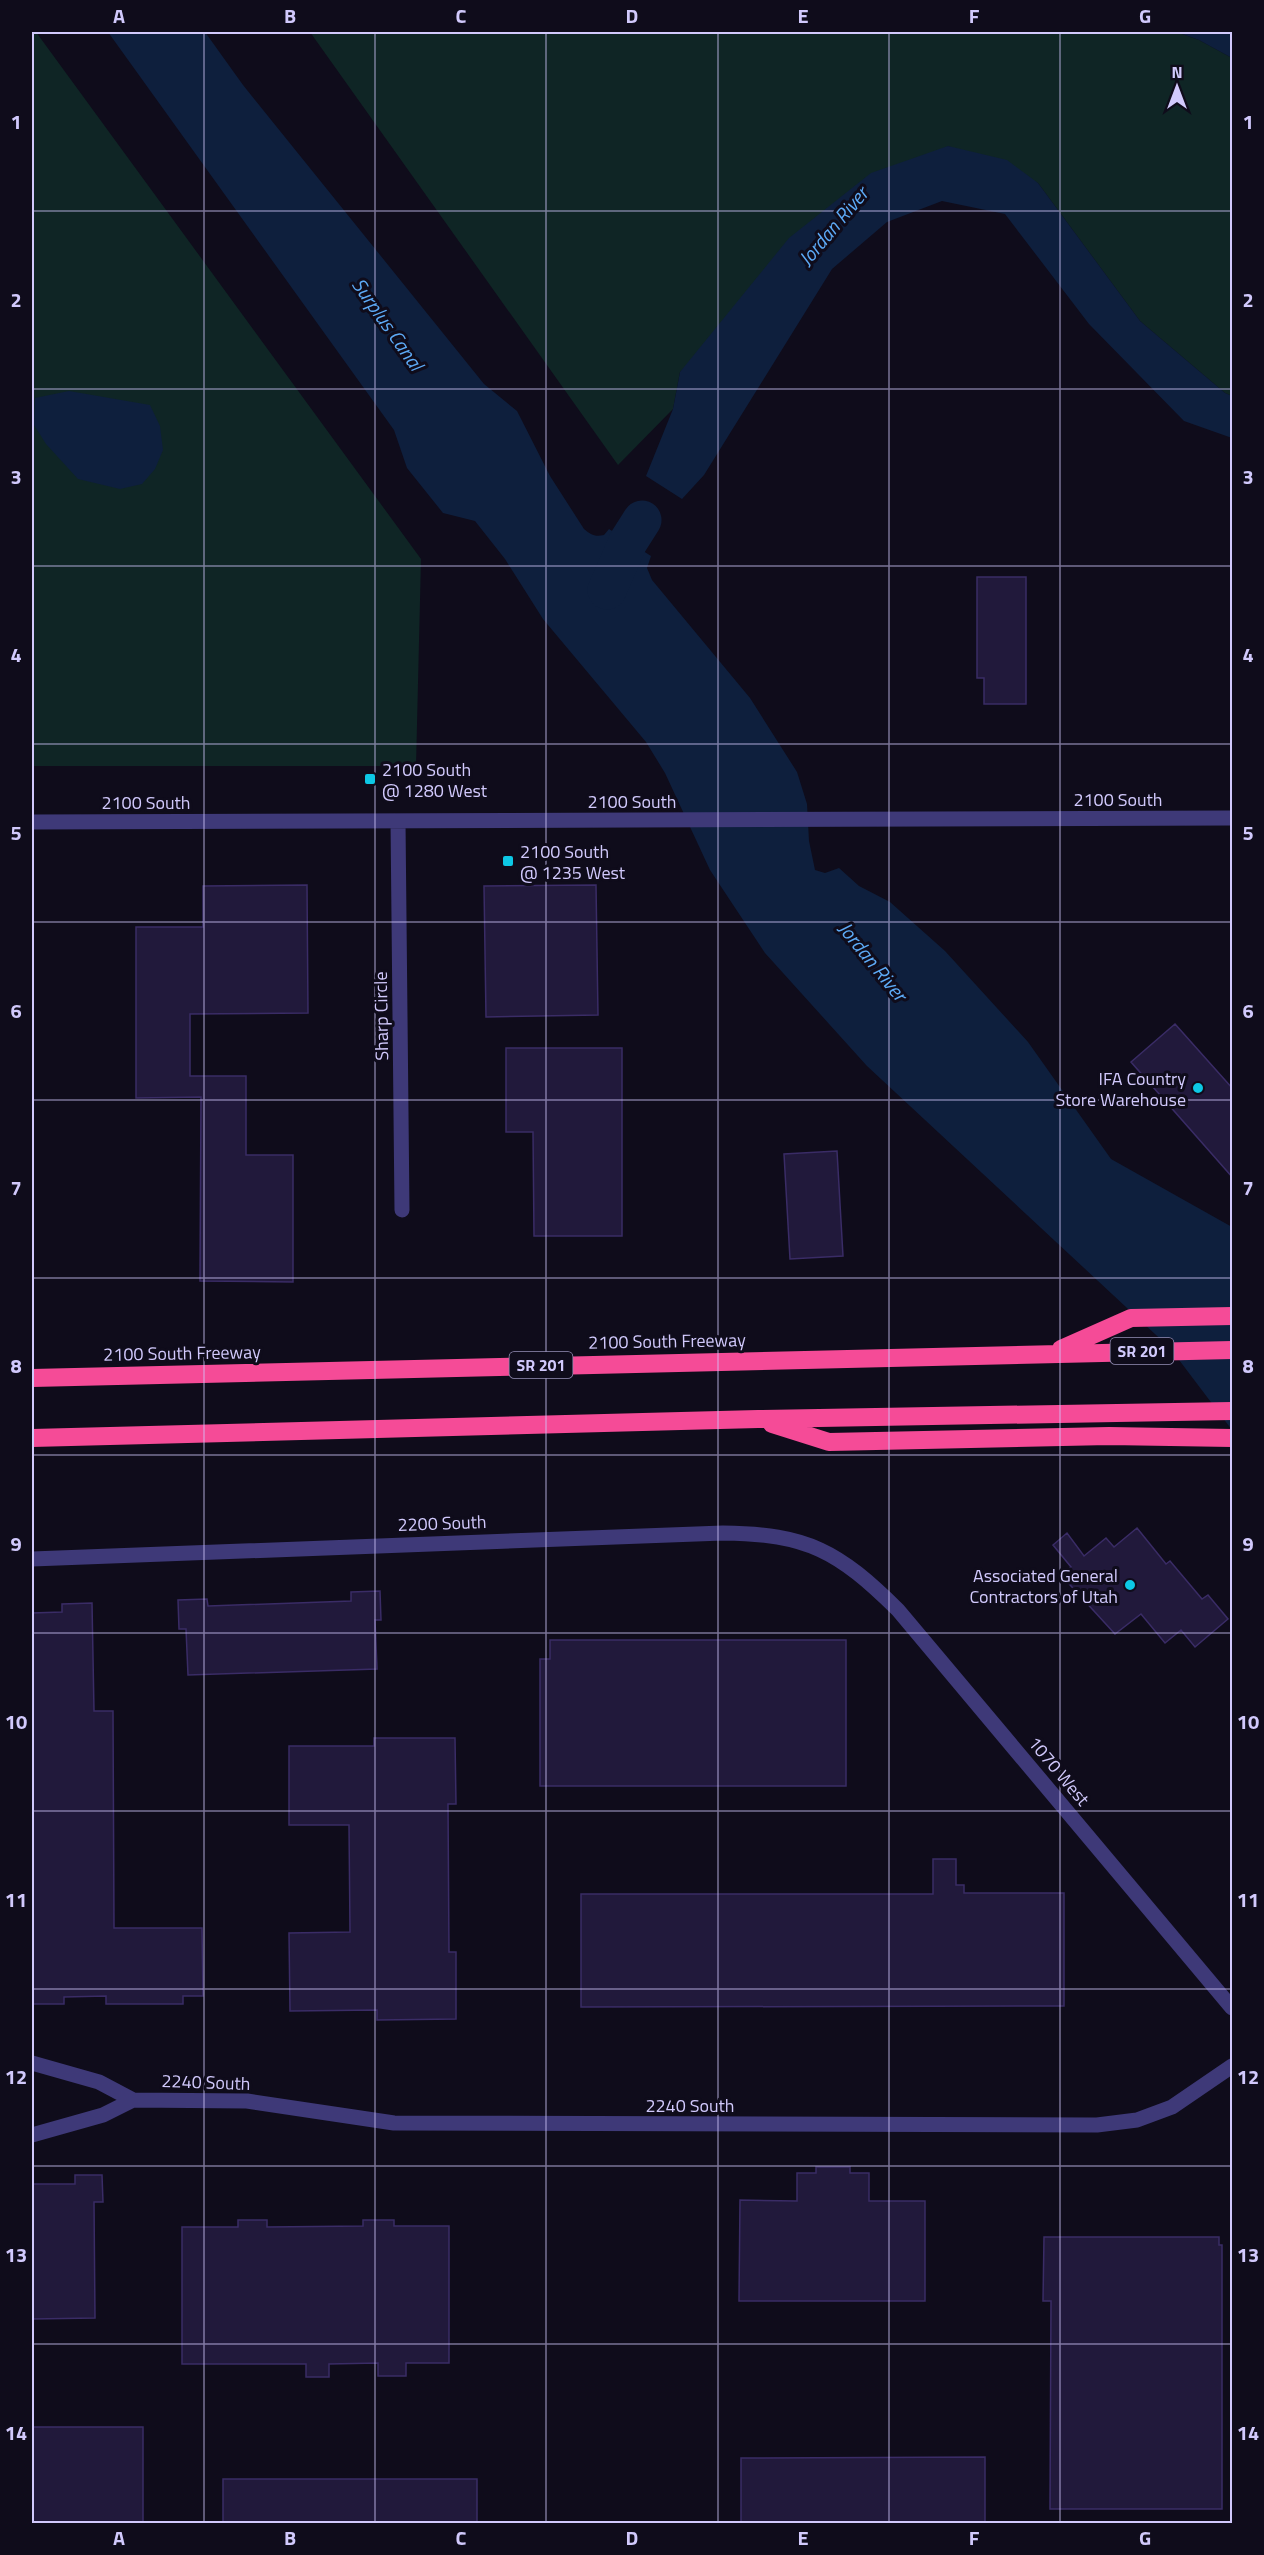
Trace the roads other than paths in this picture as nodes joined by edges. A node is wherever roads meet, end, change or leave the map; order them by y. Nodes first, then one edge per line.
1 (1233, 818) edge
2 (398, 821) junction
3 (32, 822) edge
4 (402, 1210) dead end
5 (1233, 1316) edge
6 (1233, 1350) edge
7 (1051, 1353) junction
8 (32, 1378) edge
9 (1233, 1411) edge
10 (758, 1419) junction
11 (32, 1438) edge
12 (1233, 1438) edge
13 (32, 1559) edge
14 (849, 1565) joint
15 (1233, 2008) edge
16 (32, 2063) edge
17 (1233, 2066) edge
18 (134, 2100) junction
19 (32, 2135) edge

1 - 2 street, 2100 South
2 - 3 street, 2100 South
2 - 4 street, Sharp Circle
5 - 7 highway
6 - 7 highway, 2100 South Freeway / SR 201
7 - 8 highway, 2100 South Freeway / SR 201
9 - 10 highway
10 - 11 highway
10 - 12 highway
13 - 14 street, 2200 South
14 - 15 street, 1070 West
16 - 18 street, 2240 South
17 - 18 street, 2240 South
18 - 19 street, 2240 South

